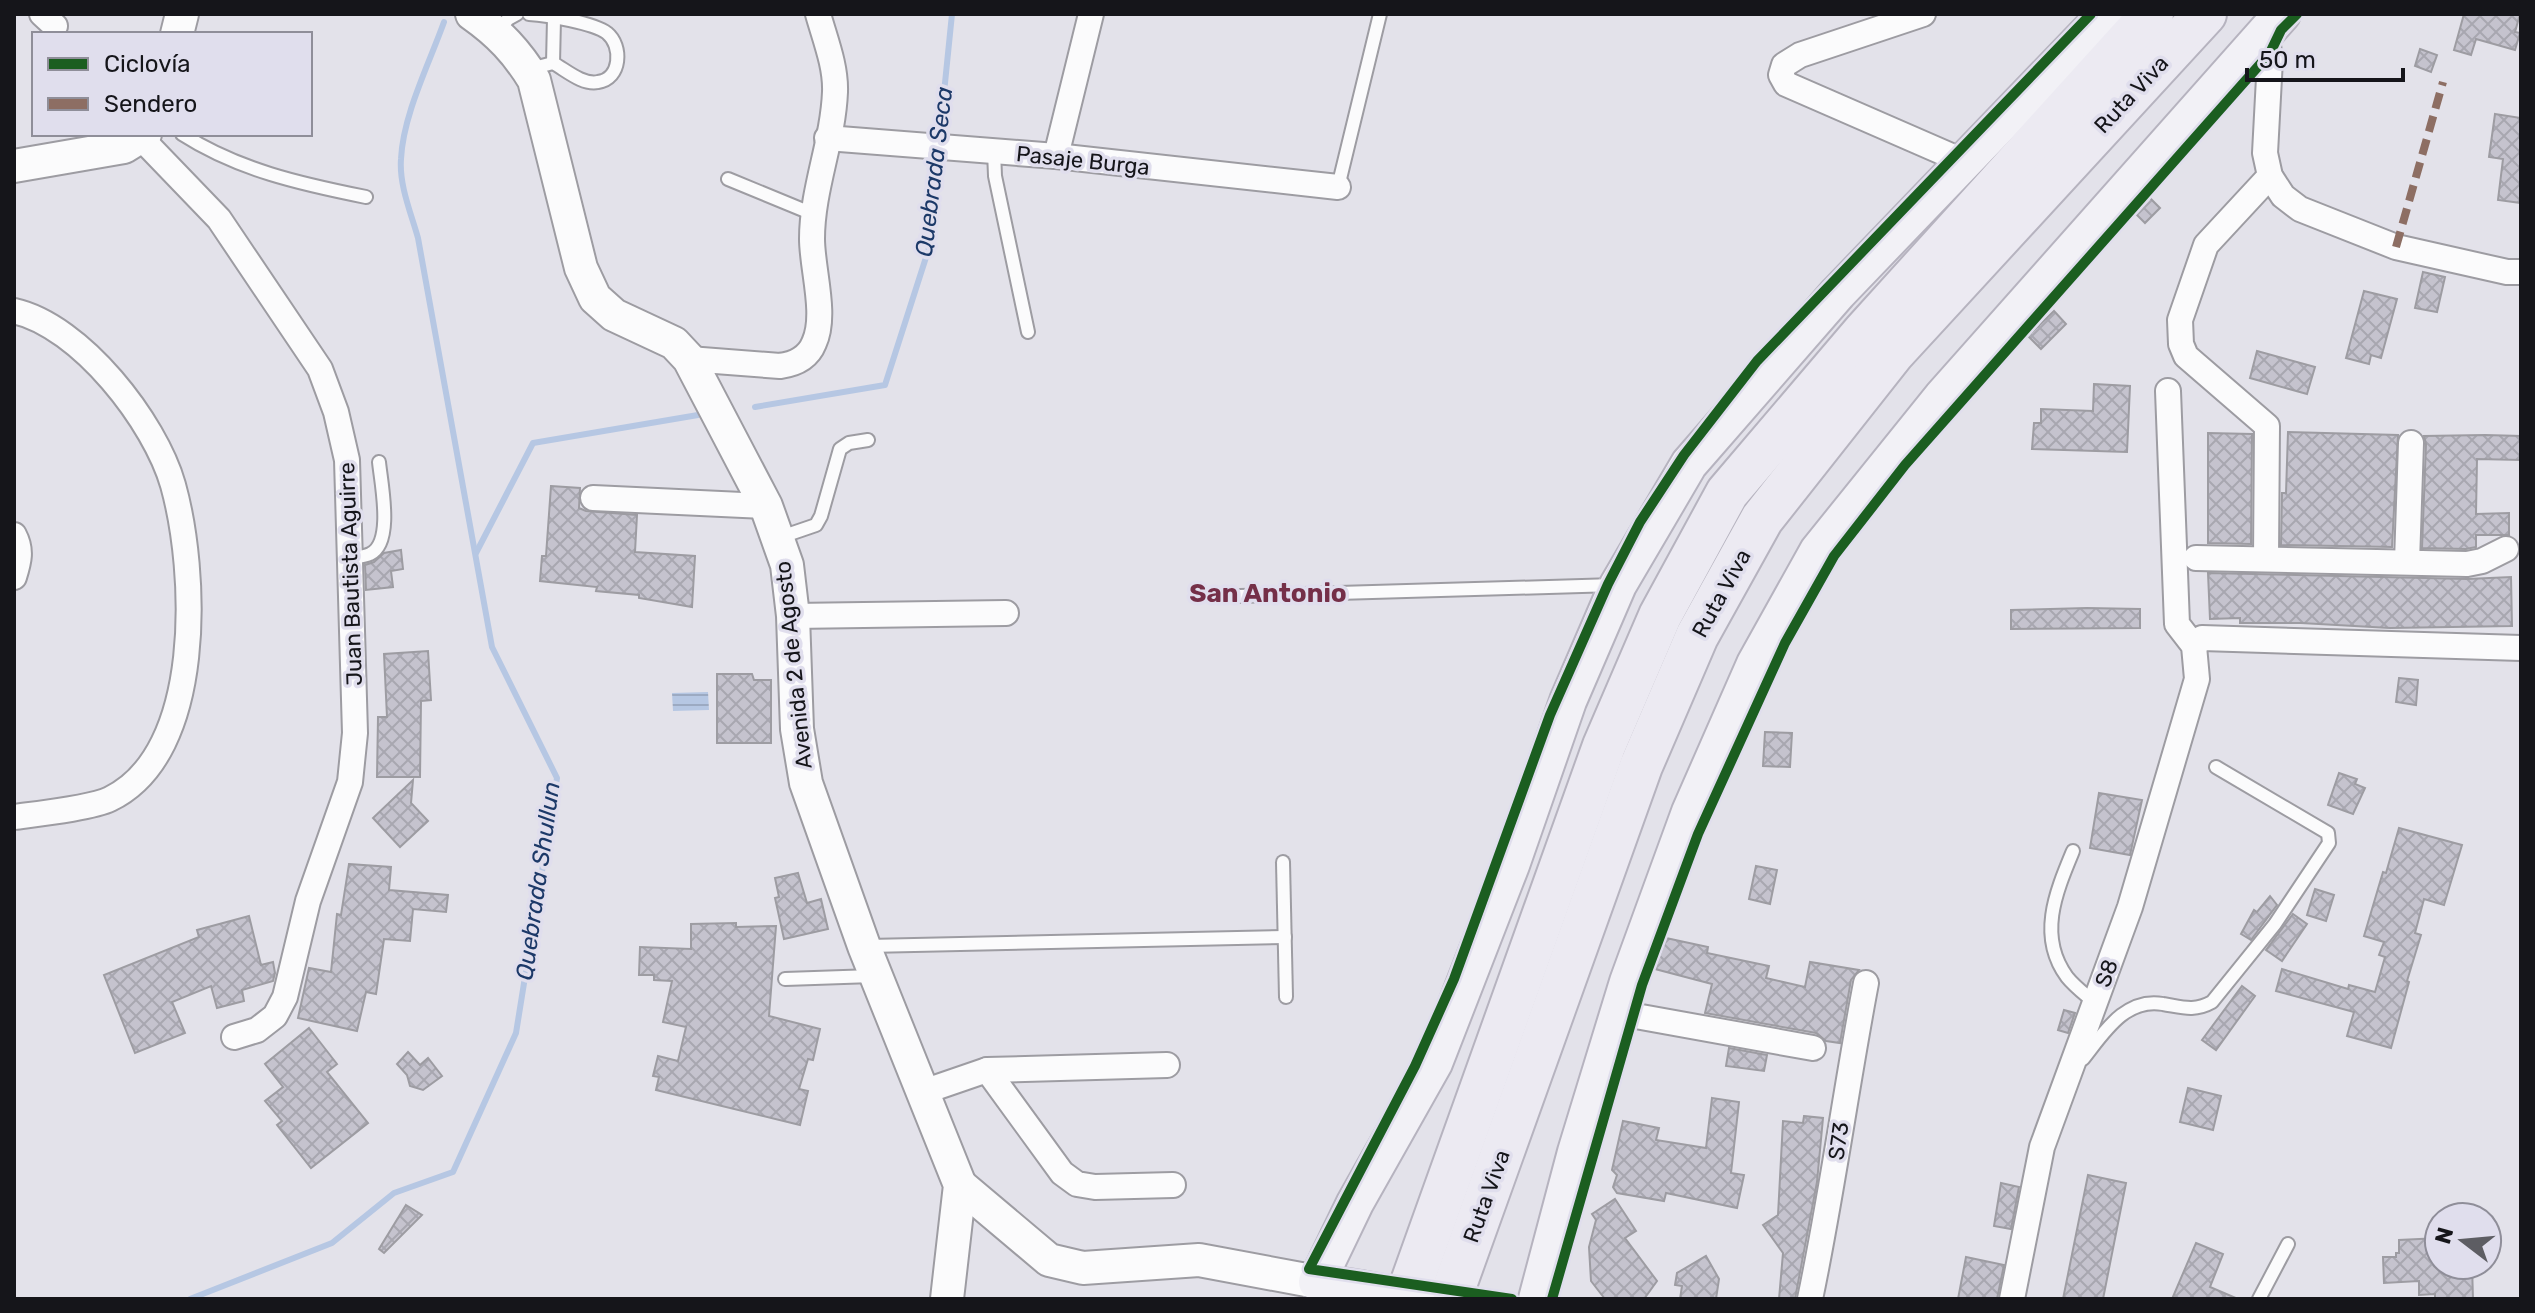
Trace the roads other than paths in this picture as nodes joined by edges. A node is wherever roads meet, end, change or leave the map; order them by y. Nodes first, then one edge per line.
1 (529, 14) edge
2 (818, 14) edge
3 (1091, 14) edge
4 (1380, 14) edge
5 (1923, 14) edge
6 (2106, 14) edge
7 (2134, 14) edge
8 (2152, 14) edge
9 (2205, 14) edge
10 (554, 19) junction
11 (495, 20) edge
12 (2274, 23) edge
13 (540, 66) junction
14 (2095, 76) junction
15 (143, 136) edge
16 (185, 136) edge
17 (827, 138) junction
18 (994, 151) junction
19 (1056, 156) junction
20 (1965, 162) junction
21 (14, 166) edge
22 (2270, 176) junction
23 (728, 179) dead end
24 (1338, 187) joint
25 (366, 197) dead end
26 (813, 214) junction
27 (2521, 272) edge
28 (14, 311) edge
29 (1028, 332) dead end
30 (689, 359) junction
31 (2168, 391) dead end
32 (868, 440) dead end
33 (2411, 443) dead end
34 (379, 462) dead end
35 (593, 498) dead end
36 (766, 506) junction
37 (14, 535) edge
38 (778, 538) junction
39 (2506, 549) dead end
40 (350, 558) junction
41 (2196, 558) dead end
42 (2266, 558) junction
43 (2407, 562) junction
44 (14, 577) edge
45 (1618, 585) junction
46 (1240, 596) dead end
47 (1006, 613) dead end
48 (793, 616) junction
49 (2194, 646) junction
50 (2521, 648) edge
51 (2216, 767) dead end
52 (14, 817) edge
53 (2073, 851) dead end
54 (1283, 862) dead end
55 (1285, 937) junction
56 (864, 946) junction
57 (876, 976) junction
58 (785, 979) dead end
59 (1866, 983) dead end
60 (1286, 997) dead end
61 (2095, 1003) junction
62 (1619, 1013) junction
63 (234, 1037) dead end
64 (1813, 1048) dead end
65 (1167, 1065) dead end
66 (987, 1070) junction
67 (2071, 1074) junction
68 (923, 1092) junction
69 (960, 1185) junction
70 (1173, 1185) dead end
71 (2288, 1244) dead end
72 (1317, 1282) junction
73 (947, 1299) edge
74 (1406, 1299) edge
75 (1416, 1299) edge
76 (1450, 1299) edge
77 (1537, 1299) edge
78 (1810, 1299) edge
79 (2012, 1299) edge
80 (2259, 1299) edge

1 - 10 lane
2 - 17 street
3 - 19 street
4 - 24 lane
5 - 20 street
6 - 20 main road
7 - 14 highway
8 - 14 highway, Ruta Viva
9 - 76 highway, Ruta Viva
10 - 13 lane
10 - 13 lane
11 - 13 main road, Avenida 2 de Agosto
12 - 22 street
12 - 62 main road
13 - 30 main road, Avenida 2 de Agosto
14 - 74 highway, Ruta Viva
15 - 21 main road
15 - 40 street, Juan Bautista Aguirre
16 - 25 lane
17 - 18 street, Pasaje Burga
17 - 26 street
18 - 19 street, Pasaje Burga
18 - 29 lane
19 - 24 street, Pasaje Burga
20 - 45 main road
22 - 27 street
22 - 42 street
23 - 26 lane
26 - 30 street
28 - 52 street
30 - 36 main road, Avenida 2 de Agosto
31 - 49 street, S8
32 - 38 lane
33 - 43 street
34 - 40 lane
35 - 36 street
36 - 38 main road, Avenida 2 de Agosto
37 - 44 street
38 - 48 main road, Avenida 2 de Agosto
39 - 43 street
40 - 63 street, Juan Bautista Aguirre
41 - 42 street
42 - 43 street
45 - 46 lane
45 - 72 main road
47 - 48 street
48 - 56 main road, Avenida 2 de Agosto
49 - 50 street
49 - 61 street, S8
51 - 67 lane
53 - 61 lane
54 - 55 lane
55 - 56 lane
55 - 60 lane
56 - 57 main road, Avenida 2 de Agosto
57 - 58 lane
57 - 68 main road, Avenida 2 de Agosto
59 - 78 street, S73
61 - 67 street, S8
62 - 64 street
62 - 77 main road
65 - 66 street
66 - 68 street
66 - 70 street
67 - 79 street, S8
68 - 69 main road, Avenida 2 de Agosto
69 - 72 main road
69 - 73 main road, Avenida 2 de Agosto
71 - 80 lane
72 - 75 main road, bridge

